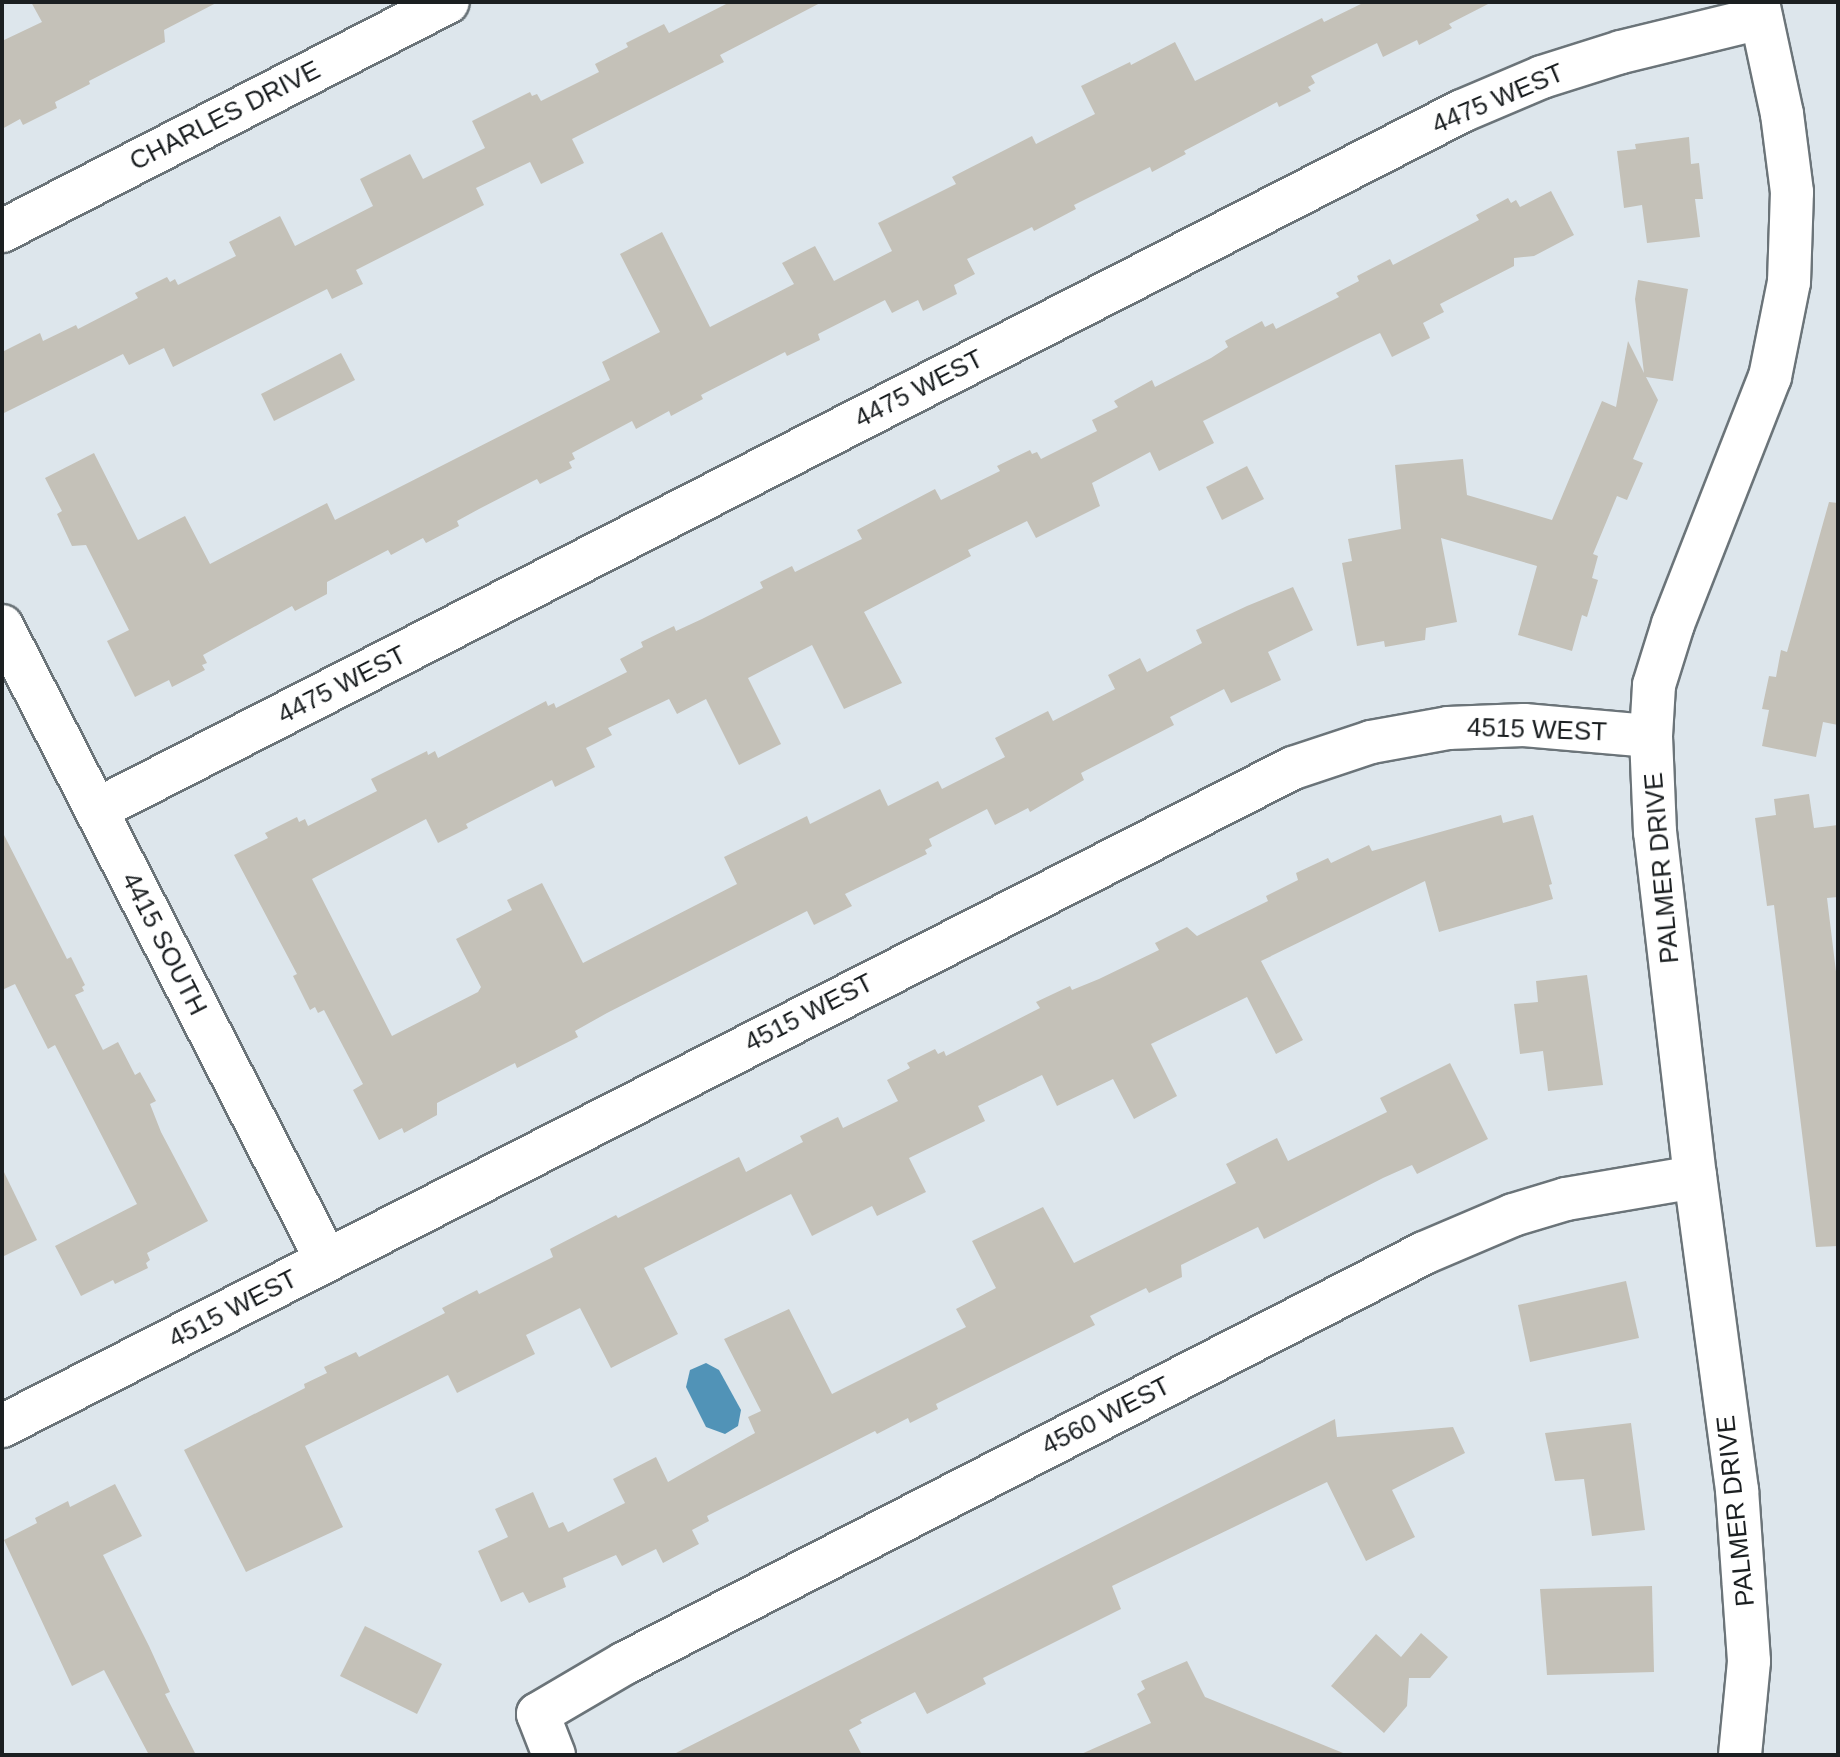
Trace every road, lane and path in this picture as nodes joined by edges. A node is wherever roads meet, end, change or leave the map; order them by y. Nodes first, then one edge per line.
1 (448, 2) edge
2 (1759, 10) edge
3 (2, 231) edge
4 (2, 626) edge
5 (1651, 736) junction
6 (96, 810) junction
7 (1695, 1177) junction
8 (327, 1261) junction
9 (2, 1426) edge
10 (554, 1755) edge
11 (1740, 1755) edge

1 - 3 street, CHARLES DRIVE
2 - 5 street, PALMER DRIVE
2 - 6 street, 4475 WEST
4 - 6 street, 4415 SOUTH
5 - 7 street, PALMER DRIVE
5 - 8 street, 4515 WEST
6 - 8 street, 4415 SOUTH
7 - 10 street, 4560 WEST
7 - 11 street, PALMER DRIVE
8 - 9 street, 4515 WEST

